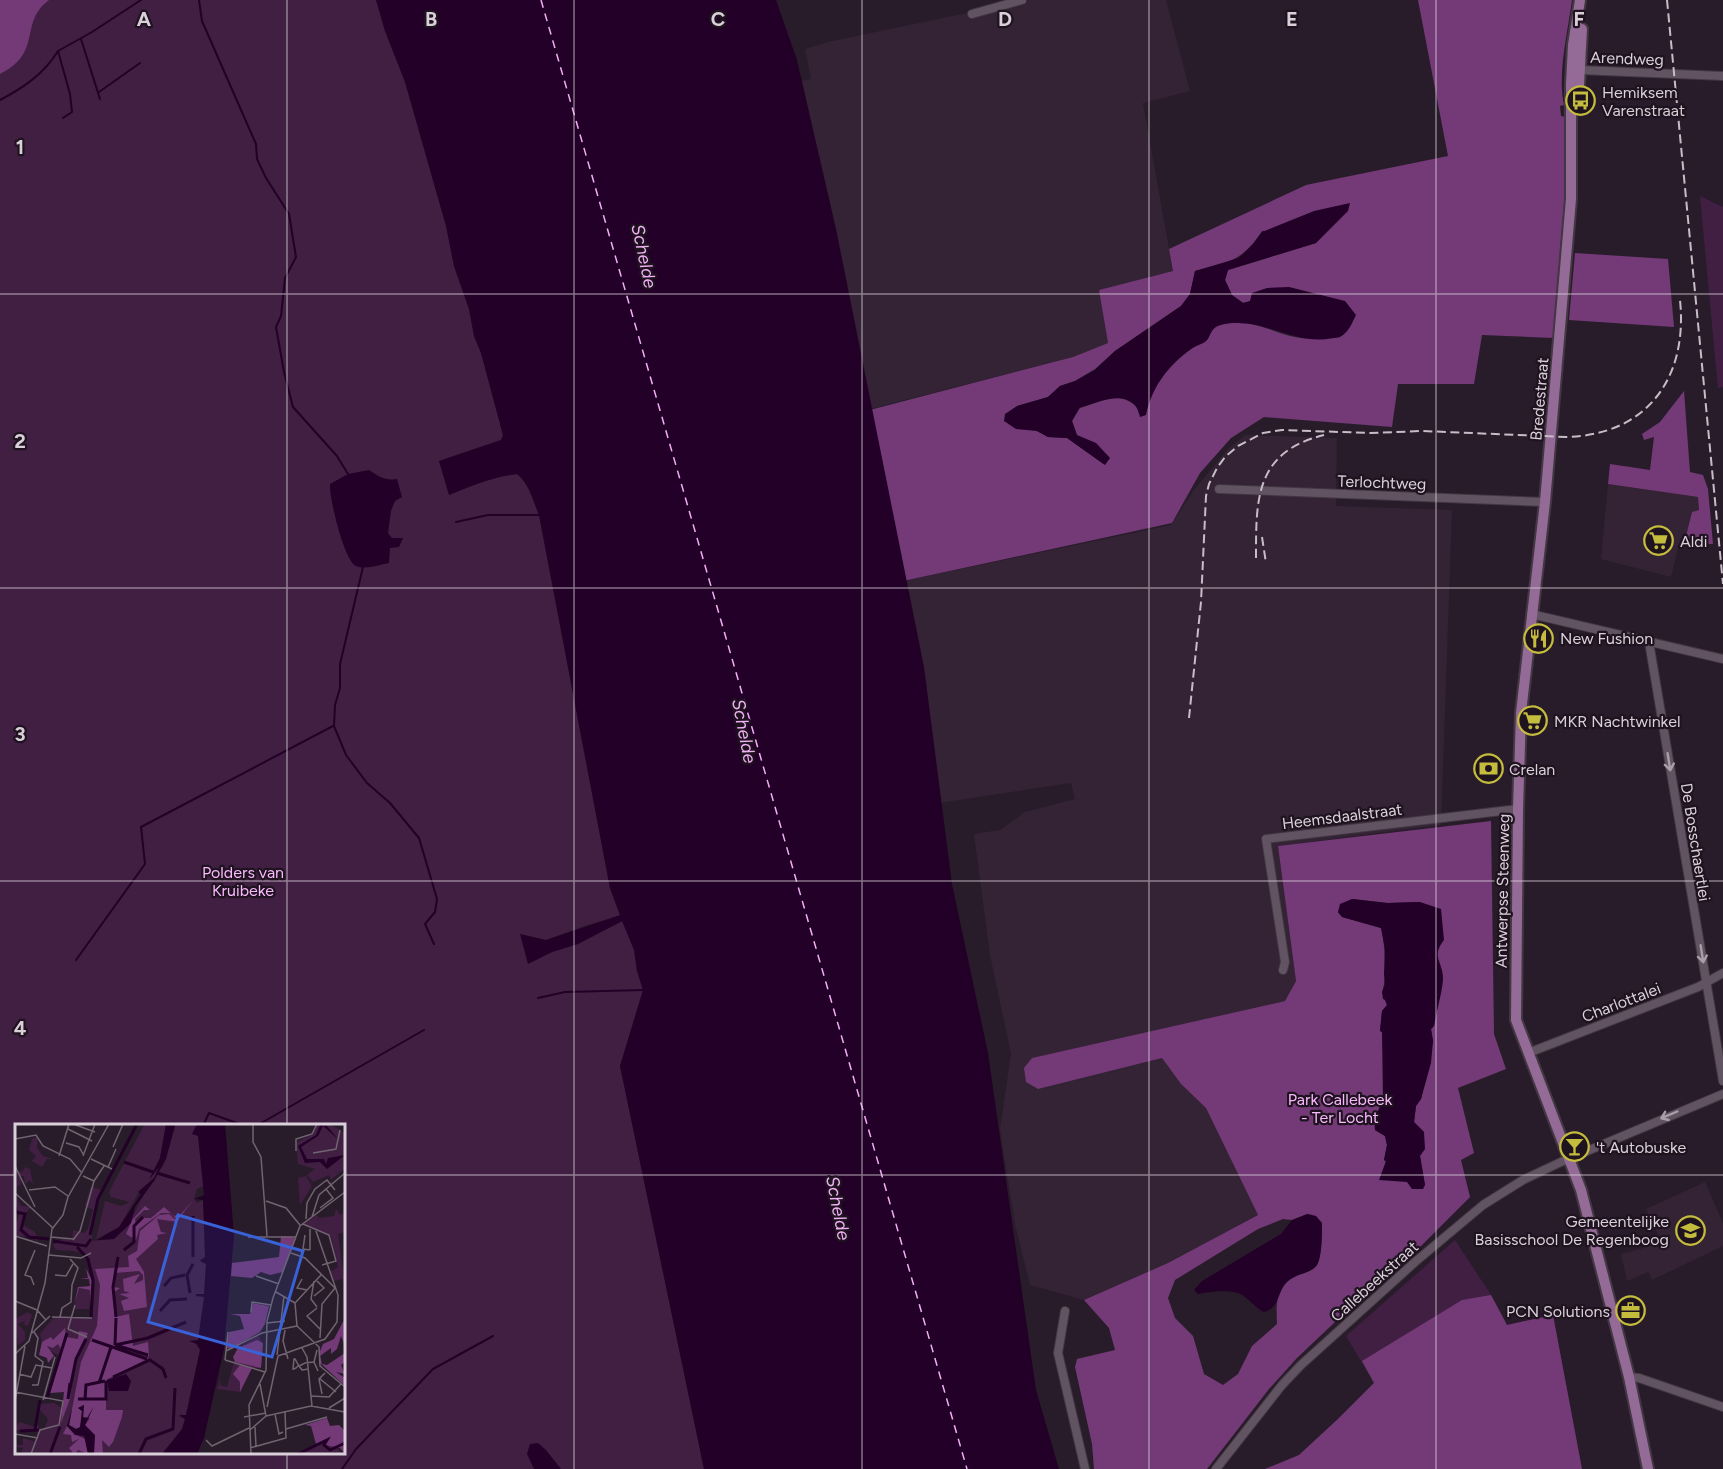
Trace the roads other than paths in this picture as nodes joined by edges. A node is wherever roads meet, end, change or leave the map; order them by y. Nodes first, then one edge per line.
1 (1022, 0) edge
2 (1582, 0) edge
3 (972, 14) dead end
4 (1580, 70) junction
5 (1723, 76) edge
6 (1572, 187) junction
7 (1219, 489) dead end
8 (1545, 502) junction
9 (1531, 614) junction
10 (1649, 642) junction
11 (1723, 659) edge
12 (1518, 809) junction
13 (1283, 970) dead end
14 (1723, 973) edge
15 (1706, 983) junction
16 (1528, 1053) junction
17 (1723, 1081) edge
18 (1723, 1094) edge
19 (1570, 1158) junction
20 (1065, 1311) dead end
21 (1629, 1377) junction
22 (1723, 1407) edge
23 (1225, 1457) junction
24 (1085, 1469) edge
25 (1216, 1469) edge
26 (1223, 1469) edge
27 (1648, 1469) edge

1 - 3 street
2 - 4 main road, Bredestraat
2 - 6 main road, Bredestraat
4 - 5 street, Arendweg
4 - 6 main road, Bredestraat
6 - 8 main road, Bredestraat
7 - 8 street, Terlochtweg
8 - 9 main road, Bredestraat
9 - 10 street
9 - 12 main road, Antwerpse Steenweg
10 - 11 street
10 -> 15 street, De Bosschaertlei
12 - 13 street, Heemsdaalstraat
12 - 16 main road, Antwerpse Steenweg
14 - 15 street, Charlottalei
15 - 16 street, Charlottalei
15 - 17 street, De Bosschaertlei
16 - 19 main road, Antwerpse Steenweg
18 -> 19 street, Callebeekstraat
19 - 21 main road, Antwerpse Steenweg
19 - 23 street, Callebeekstraat
20 - 24 street
21 - 22 street
21 - 27 main road, Antwerpse Steenweg
23 - 25 street, Callebeekstraat
23 - 26 street

